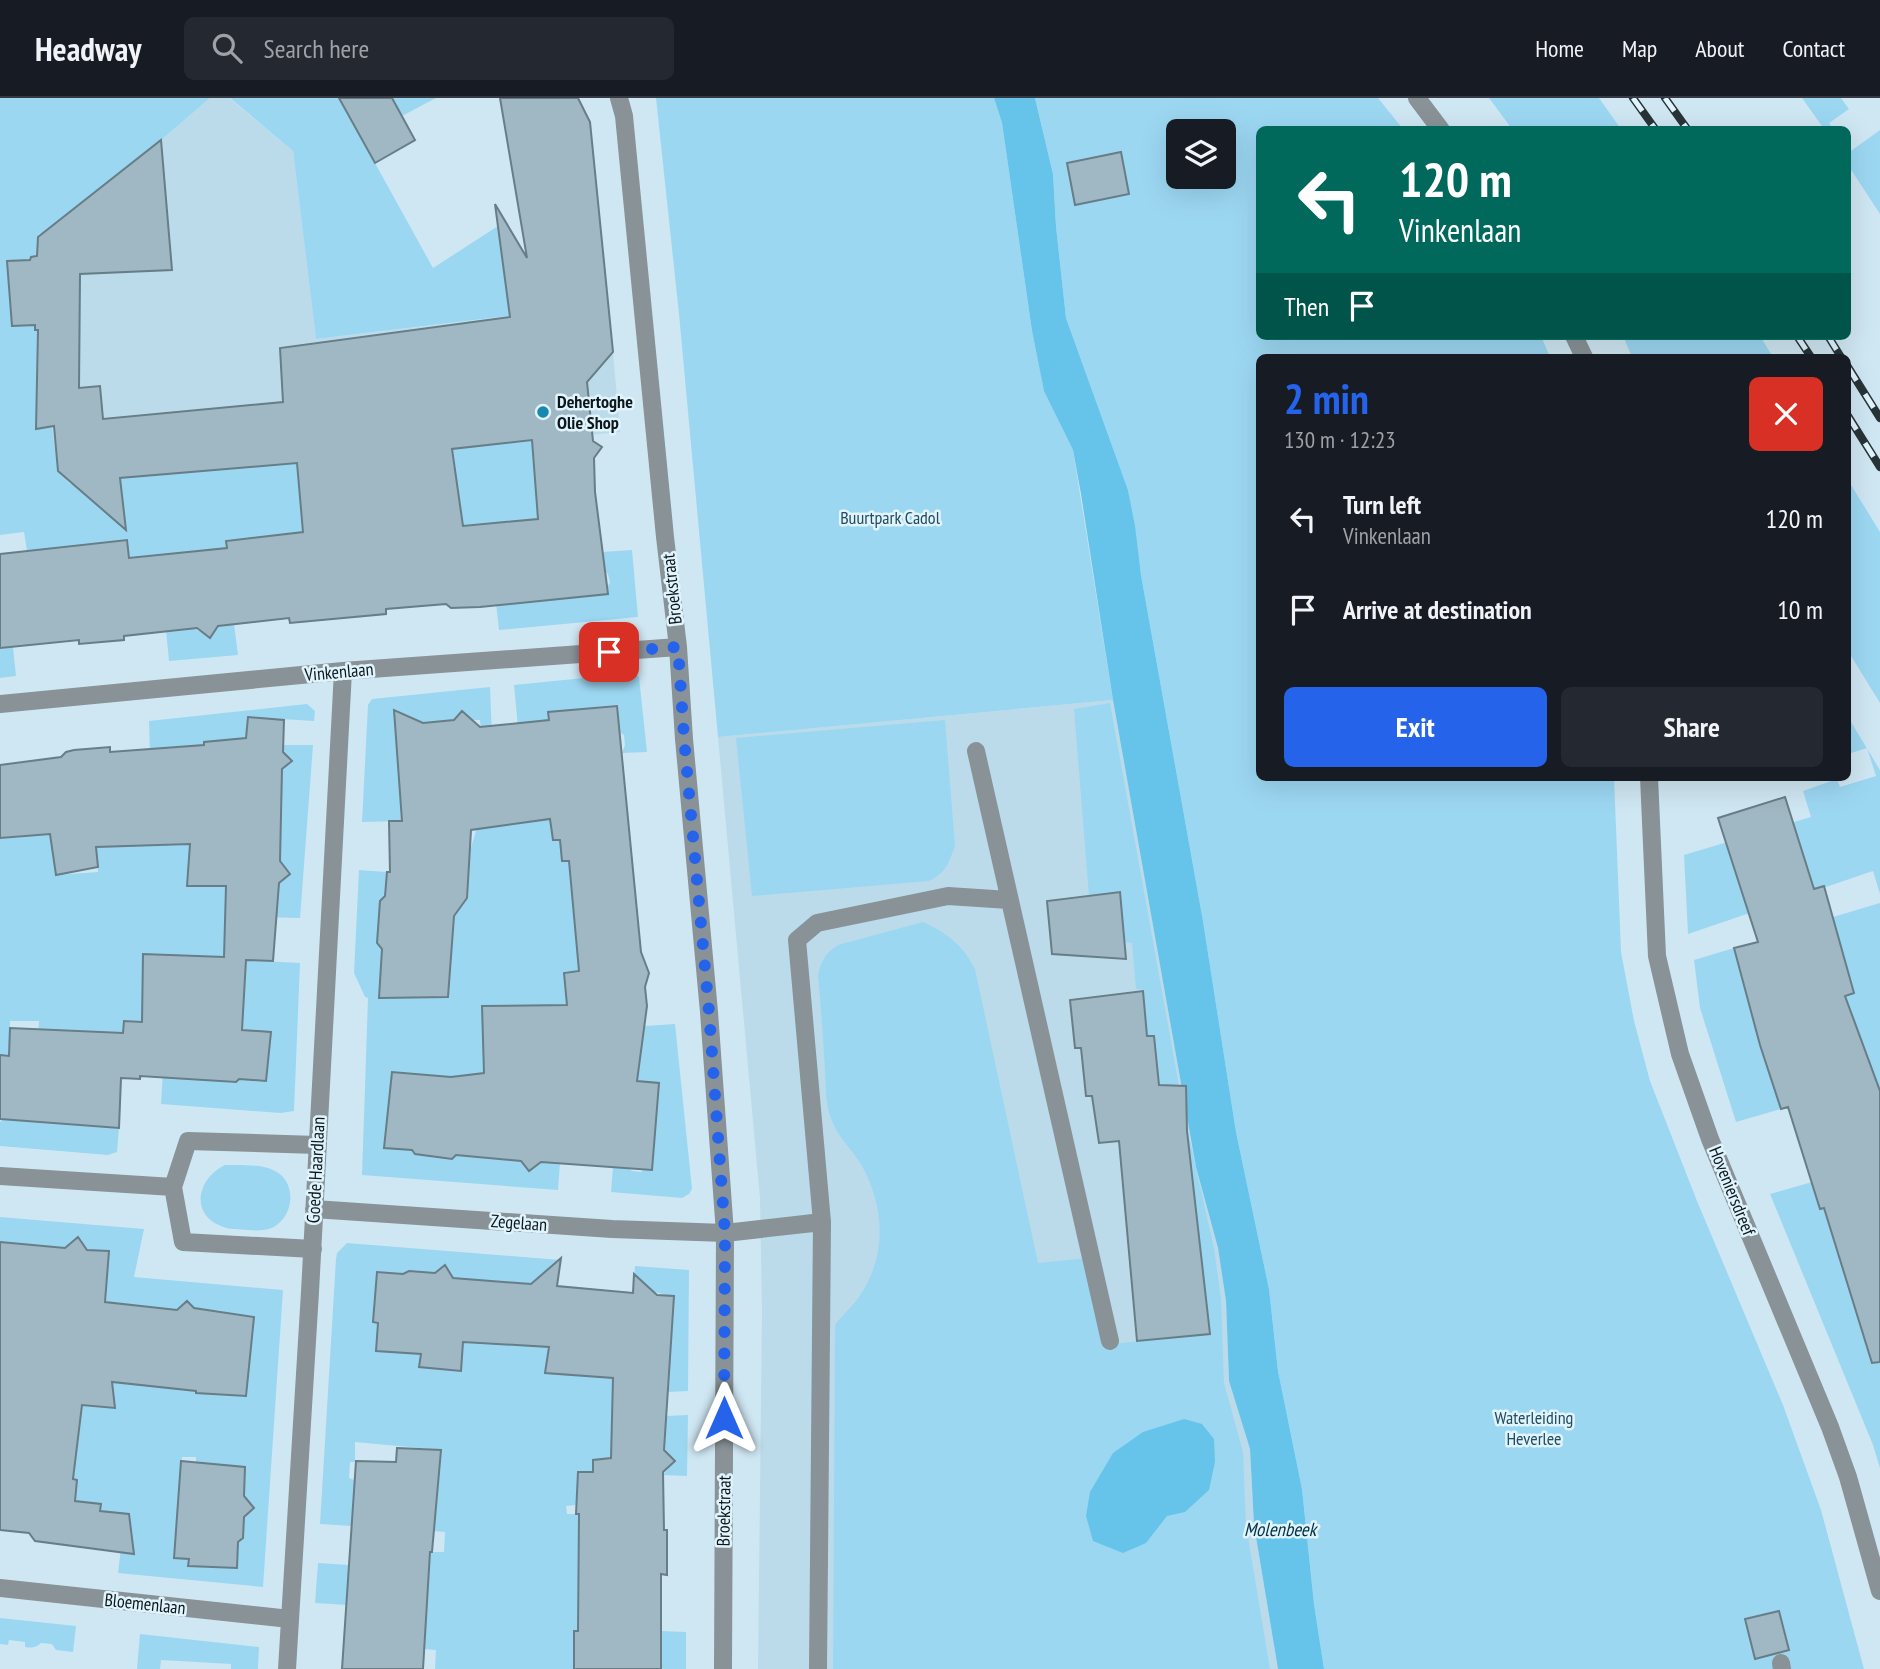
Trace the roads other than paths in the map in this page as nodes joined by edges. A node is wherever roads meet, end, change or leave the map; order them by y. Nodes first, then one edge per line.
1 (619, 98) edge
2 (1417, 98) edge
3 (1438, 126) edge
4 (678, 647) junction
5 (342, 671) junction
6 (0, 704) edge
7 (976, 751) dead end
8 (1649, 781) edge
9 (1009, 900) junction
10 (317, 1146) junction
11 (0, 1176) edge
12 (173, 1187) junction
13 (314, 1209) junction
14 (822, 1222) junction
15 (725, 1233) junction
16 (313, 1249) junction
17 (1110, 1341) dead end
18 (0, 1588) edge
19 (1880, 1591) edge
20 (290, 1619) junction
21 (287, 1669) edge
22 (723, 1669) edge
23 (818, 1669) edge

1 - 4 street, Broekstraat
2 - 3 street
4 - 5 street, Vinkenlaan
4 - 15 street, Broekstraat
5 - 6 street, Vinkenlaan
5 - 10 street, Goede Haardlaan
7 - 9 street
8 - 19 street, Hoveniersdreef
9 - 14 street
9 - 17 street
10 - 12 street
10 - 13 street, Goede Haardlaan
11 - 12 street
12 - 16 street
13 - 15 street, Zegelaan
13 - 16 street, Goede Haardlaan
14 - 15 street, Zegelaan
14 - 23 street
15 - 22 street, Broekstraat
16 - 20 street, Goede Haardlaan
18 - 20 street, Bloemenlaan
20 - 21 street, Goede Haardlaan

